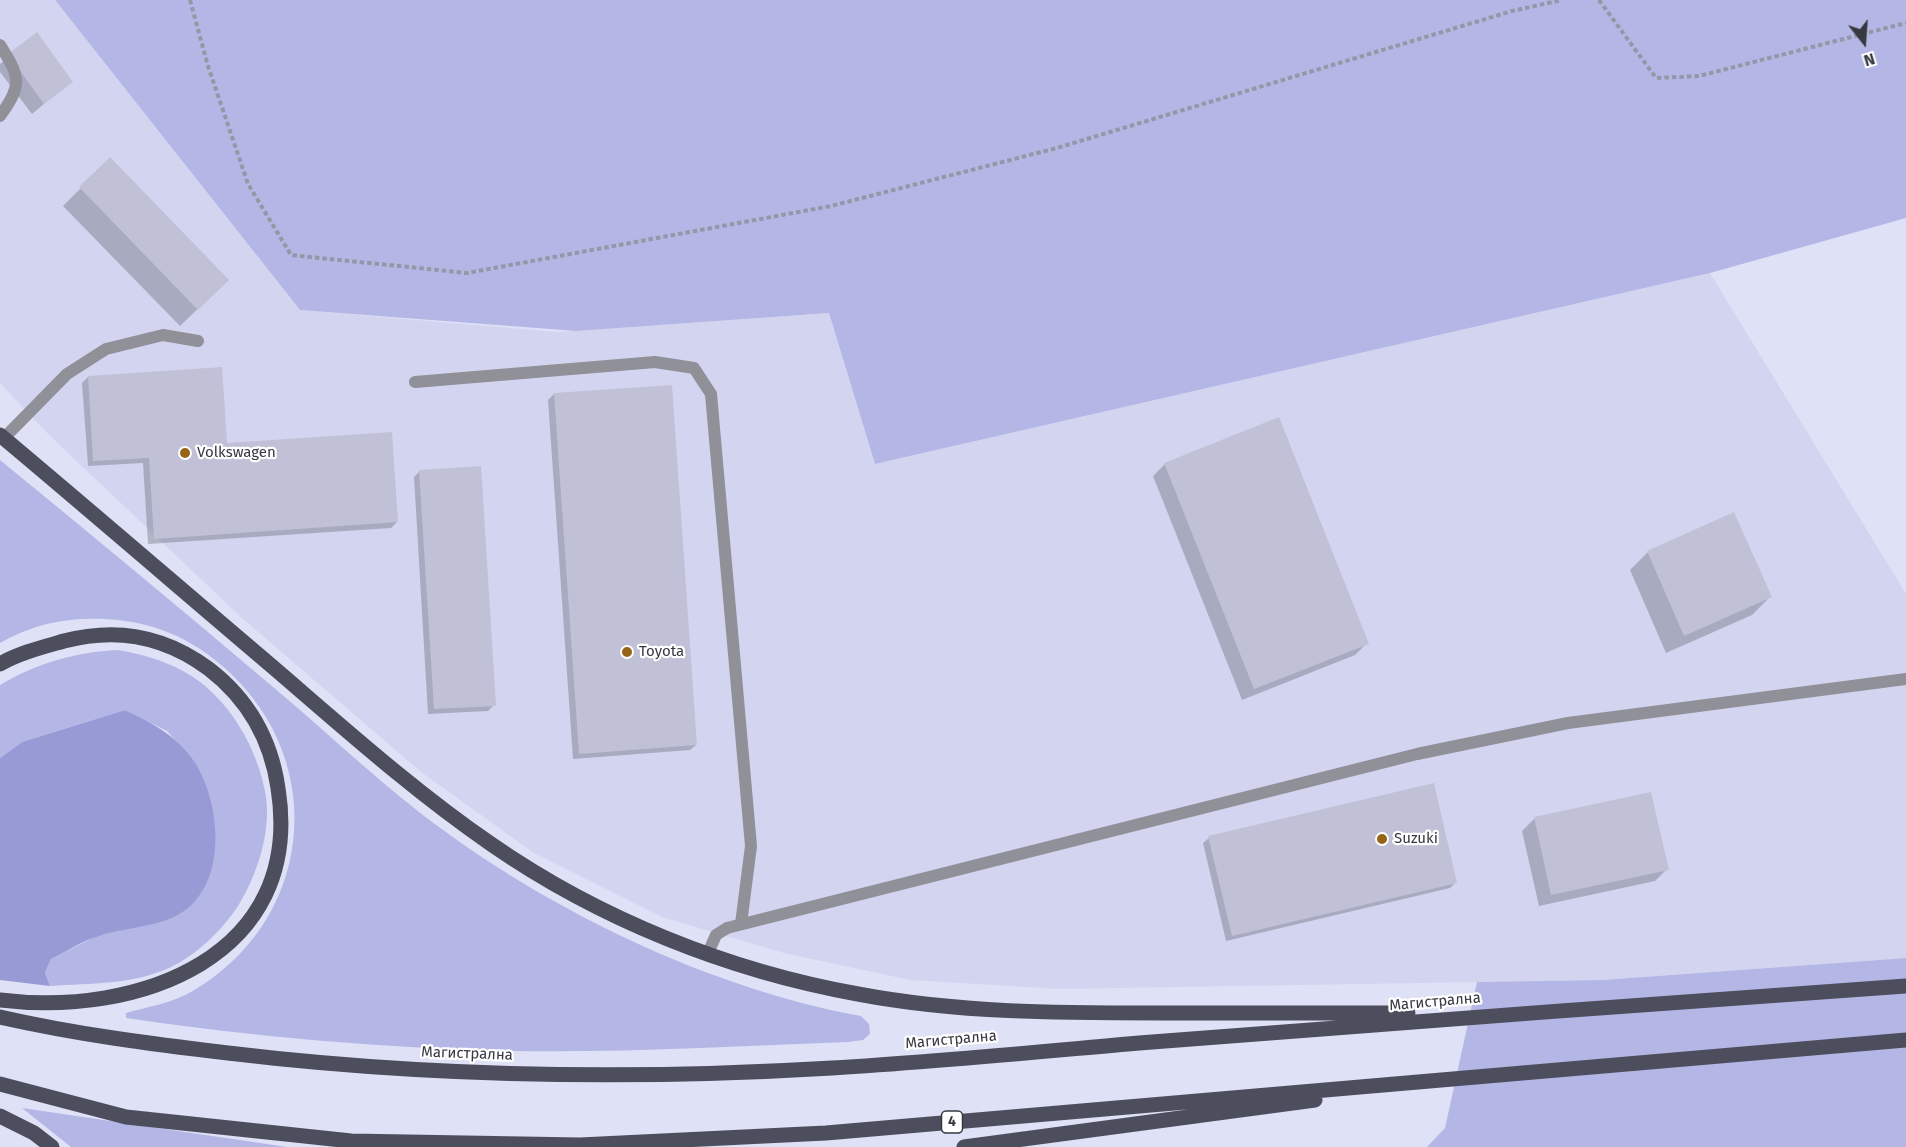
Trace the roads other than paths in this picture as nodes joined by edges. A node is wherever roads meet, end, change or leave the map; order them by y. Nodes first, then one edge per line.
1 (0, 45) edge
2 (0, 116) edge
3 (198, 341) dead end
4 (415, 382) dead end
5 (2, 436) edge
6 (0, 664) edge
7 (1906, 679) edge
8 (741, 924) junction
9 (708, 953) junction
10 (1906, 986) edge
11 (0, 1000) edge
12 (1522, 1013) junction
13 (0, 1017) edge
14 (1906, 1040) edge
15 (1530, 1072) junction
16 (0, 1084) edge
17 (0, 1116) edge
18 (52, 1147) edge
19 (964, 1147) edge

1 - 2 street
3 - 5 street
4 - 8 street
5 - 9 main road
6 - 11 main road
7 - 8 street
8 - 9 street
9 - 12 main road
10 - 12 main road, Магистрална
12 - 13 main road, Магистрална
14 - 15 main road, 4
15 - 16 main road, 4
15 - 19 main road
17 - 18 main road

